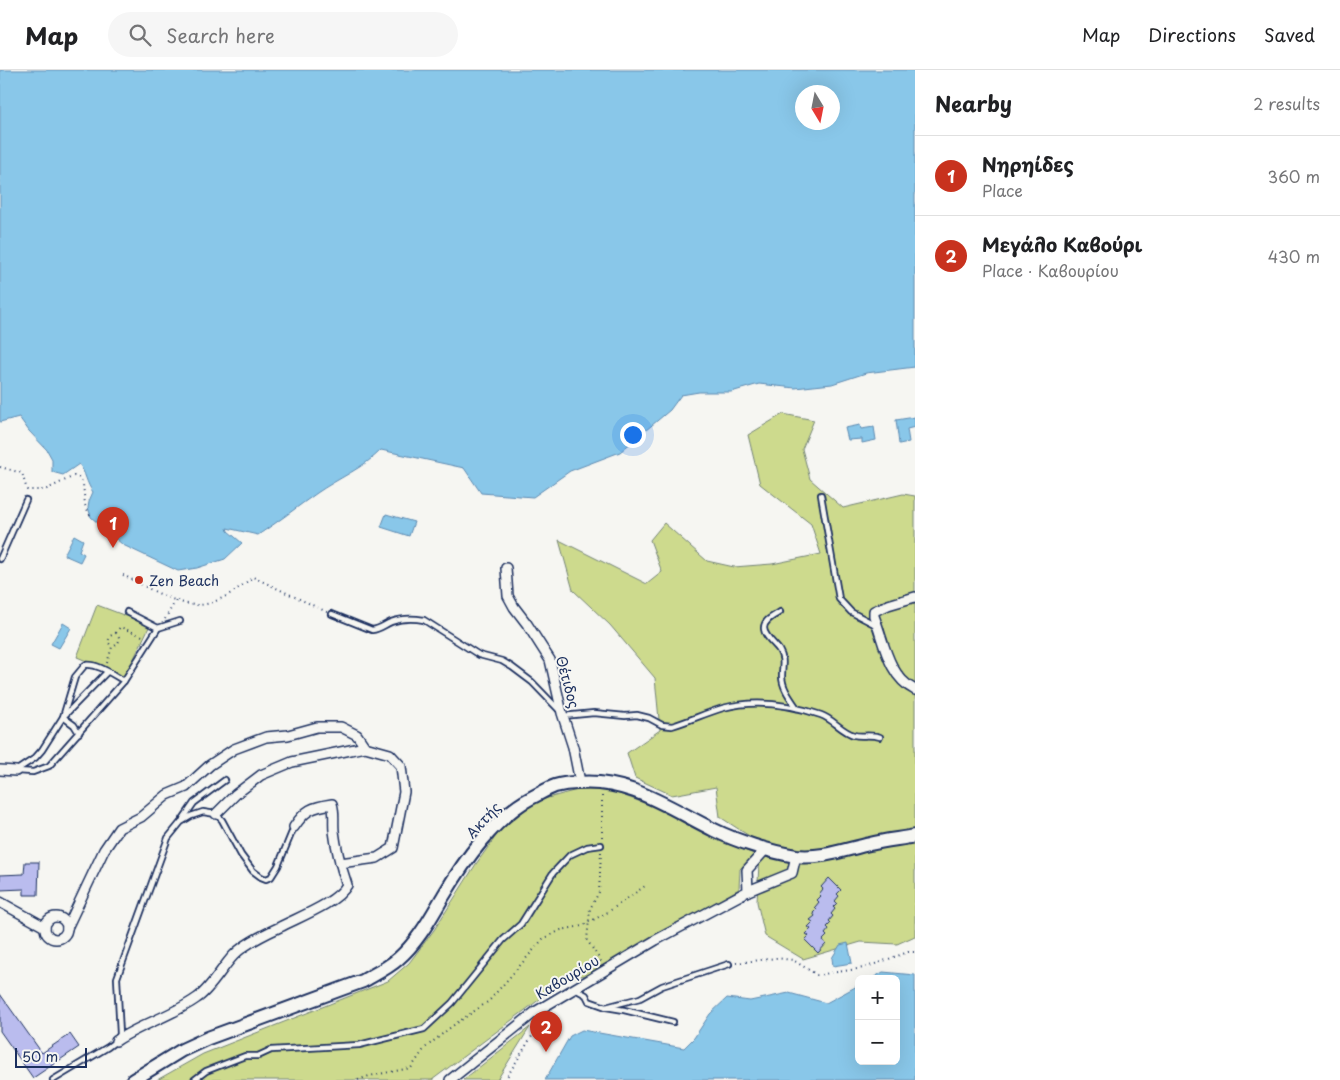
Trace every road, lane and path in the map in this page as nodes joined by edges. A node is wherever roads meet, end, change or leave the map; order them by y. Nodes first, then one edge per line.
1 (0, 467) edge
2 (821, 495) dead end
3 (26, 500) dead end
4 (91, 517) dead end
5 (0, 559) edge
6 (506, 568) dead end
7 (123, 575) dead end
8 (915, 597) edge
9 (127, 612) dead end
10 (780, 612) dead end
11 (332, 614) joint
12 (180, 621) dead end
13 (878, 627) junction
14 (158, 628) junction
15 (116, 633) junction
16 (144, 637) dead end
17 (112, 647) junction
18 (107, 666) dead end
19 (107, 672) junction
20 (124, 682) junction
21 (915, 690) edge
22 (797, 708) junction
23 (563, 715) junction
24 (62, 717) junction
25 (79, 733) junction
26 (880, 737) dead end
27 (365, 747) junction
28 (0, 770) edge
29 (16, 771) junction
30 (225, 780) dead end
31 (580, 782) junction
32 (602, 782) junction
33 (216, 814) junction
34 (181, 822) junction
35 (294, 827) joint
36 (915, 836) edge
37 (601, 845) junction
38 (766, 848) junction
39 (796, 856) junction
40 (340, 863) junction
41 (645, 886) dead end
42 (748, 891) junction
43 (0, 902) edge
44 (589, 922) junction
45 (44, 927) junction
46 (67, 928) junction
47 (915, 952) edge
48 (729, 964) joint
49 (606, 969) junction
50 (574, 988) junction
51 (606, 1007) junction
52 (535, 1012) junction
53 (672, 1022) dead end
54 (116, 1041) junction
55 (53, 1080) edge
56 (133, 1080) edge
57 (194, 1080) edge
58 (358, 1080) edge
59 (450, 1080) edge
60 (505, 1080) edge

1 - 4 path
2 - 13 lane
3 - 5 lane
6 - 23 street, Θέτιδος
7 - 11 path
8 - 13 street
9 - 14 lane
10 - 22 lane
11 - 23 lane
12 - 14 lane
13 - 21 street
14 - 20 lane
15 - 16 path
15 - 17 path
15 - 17 path
17 - 18 path
19 - 20 lane
19 - 24 lane
19 - 24 lane
20 - 25 lane
22 - 23 lane
22 - 26 lane
23 - 31 street, Θέτιδος
24 - 25 lane
24 - 29 lane
25 - 29 lane
27 - 33 street
27 - 40 street
27 - 46 street
28 - 29 street
30 - 34 lane
31 - 32 street, Ακτής
31 - 56 street, Ακτής
32 - 37 path
32 - 38 street, Ακτής
33 - 34 lane
33 - 35 lane
34 - 54 lane
35 - 40 street
36 - 39 street, Ακτής
37 - 44 path
37 - 57 lane
38 - 39 street, Ακτής
38 - 42 street
39 - 42 street, Καβουρίου
40 - 54 street
41 - 44 path
42 - 49 street, Καβουρίου
43 - 45 street
44 - 49 path
44 - 58 path
45 - 46 street
45 - 46 street
47 - 48 path
48 - 51 lane
49 - 50 street, Καβουρίου
50 - 51 lane
50 - 52 street, Καβουρίου
51 - 53 lane
52 - 59 street, Καβουρίου
52 - 60 path
54 - 55 lane

